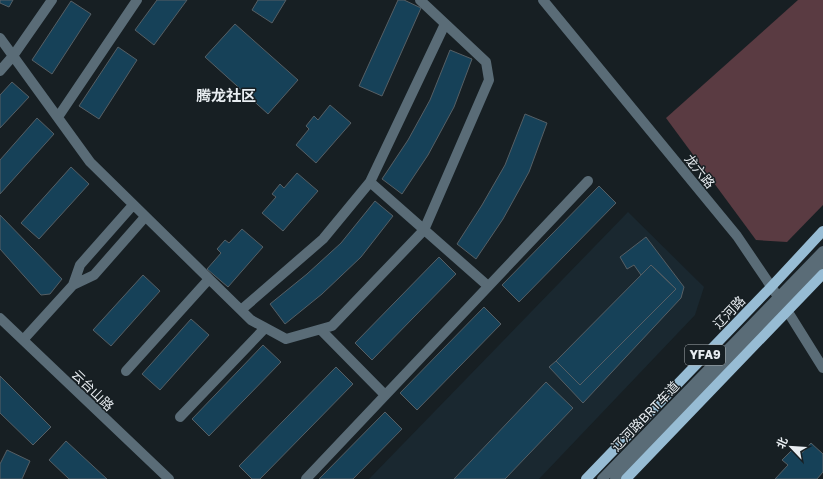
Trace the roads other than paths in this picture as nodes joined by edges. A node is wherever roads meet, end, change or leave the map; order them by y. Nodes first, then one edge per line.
1 (52, 0) edge
2 (137, 0) edge
3 (420, 0) edge
4 (543, 0) edge
5 (445, 24) junction
6 (0, 38) edge
7 (13, 56) junction
8 (0, 71) edge
9 (58, 117) junction
10 (588, 181) dead end
11 (370, 182) junction
12 (133, 205) junction
13 (145, 217) junction
14 (424, 230) junction
15 (823, 231) edge
16 (823, 250) edge
17 (823, 263) edge
18 (823, 274) edge
19 (210, 279) junction
20 (73, 285) junction
21 (488, 286) junction
22 (772, 286) junction
23 (783, 304) junction
24 (241, 310) junction
25 (0, 318) edge
26 (265, 328) junction
27 (321, 330) junction
28 (23, 340) junction
29 (823, 368) edge
30 (126, 371) dead end
31 (385, 395) junction
32 (180, 417) dead end
33 (169, 479) edge
34 (306, 479) edge
35 (586, 479) edge
36 (602, 479) edge
37 (614, 479) edge
38 (626, 479) edge

1 - 7 street
2 - 9 street
3 - 5 street
4 - 22 street, 龙六路
5 - 11 street
5 - 14 street
6 - 7 street
7 - 8 street
7 - 9 street
9 - 12 street
10 - 21 street
11 - 14 street
11 - 24 street
12 - 13 street
12 - 20 street
13 - 19 street
13 - 20 street
14 - 21 street
14 - 27 street
15 - 22 main road, 辽河路 / YFA9
16 - 23 street, 辽河路BRT车道
17 - 23 street, 辽河路BRT车道
18 - 23 main road, YFA9
19 - 24 street
19 - 30 street
20 - 28 street
21 - 31 street
22 - 23 street, 龙六路
22 - 35 main road, 辽河路 / YFA9
23 - 29 street, 龙六路
23 - 36 street, 辽河路BRT车道
23 - 37 street, 辽河路BRT车道
23 - 38 main road, YFA9
24 - 26 street
25 - 28 street, 云台山路
26 - 27 street
26 - 32 street
27 - 31 street
28 - 33 street, 云台山路
31 - 34 street

